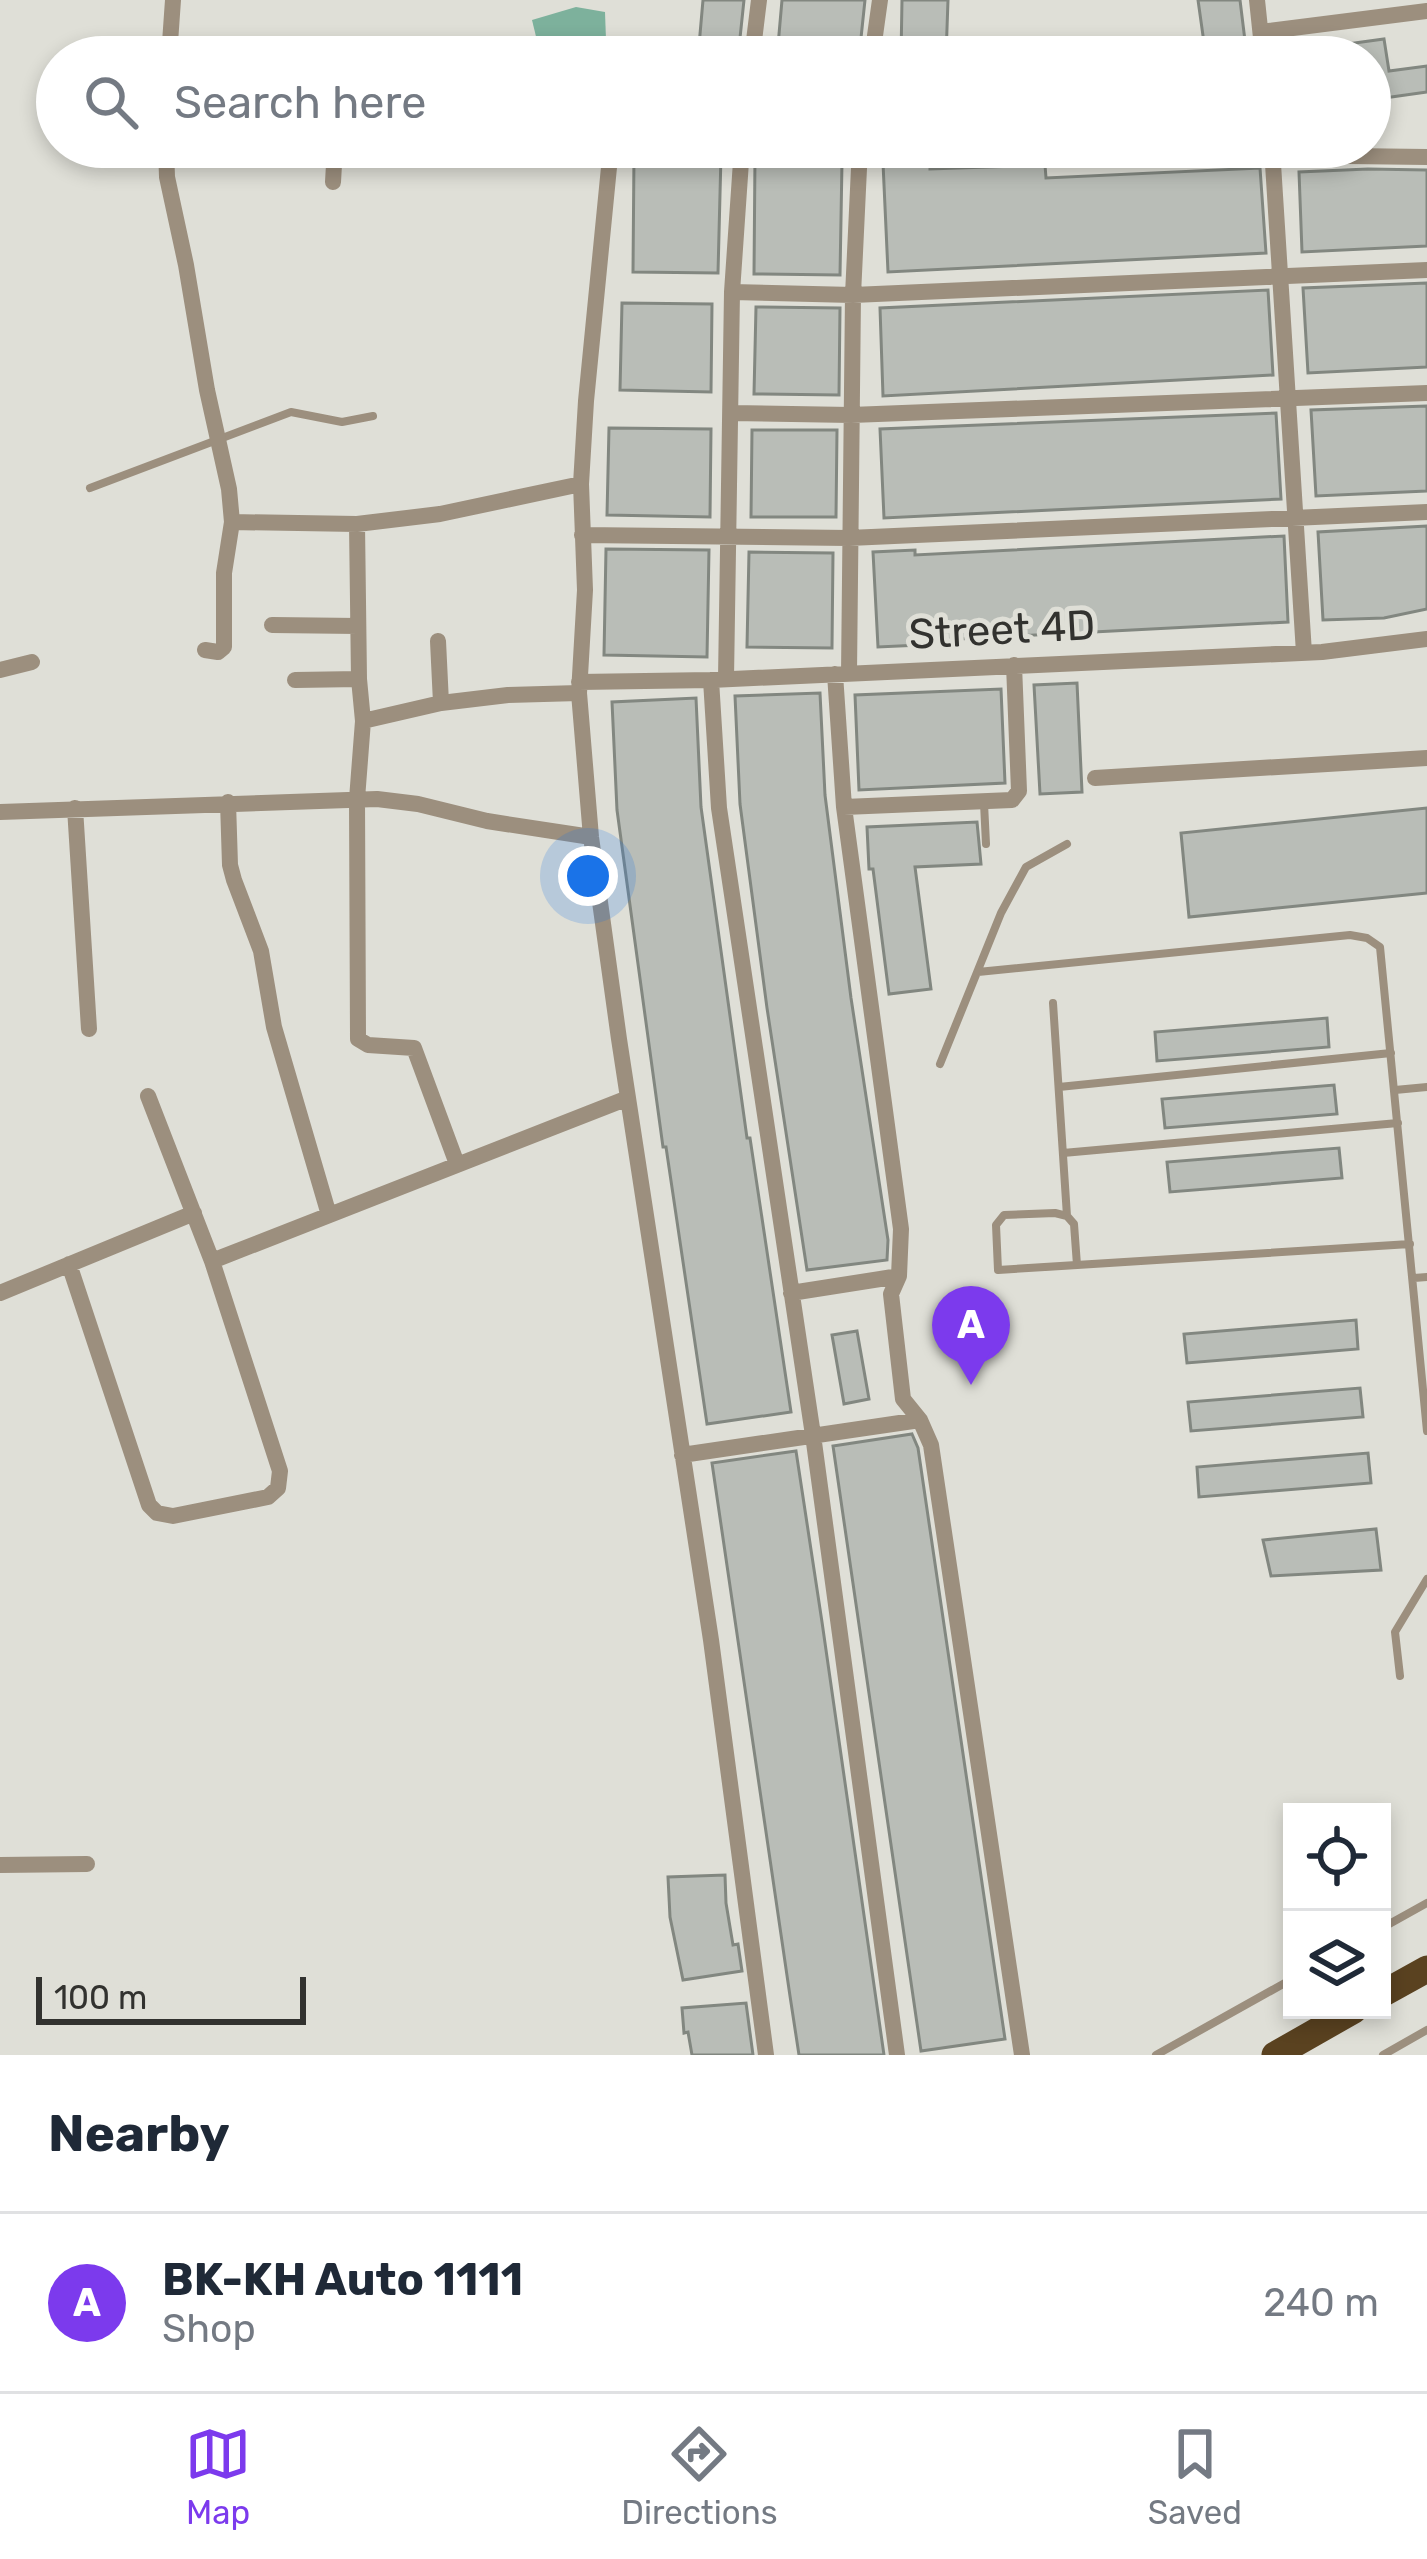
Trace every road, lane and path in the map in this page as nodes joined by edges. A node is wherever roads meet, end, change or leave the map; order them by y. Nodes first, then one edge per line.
1 (173, 0) edge
2 (759, 0) edge
3 (880, 0) edge
4 (1257, 0) edge
5 (1427, 11) edge
6 (1261, 32) junction
7 (170, 36) edge
8 (755, 36) edge
9 (875, 36) edge
10 (1261, 36) edge
11 (1391, 156) edge
12 (1427, 157) edge
13 (167, 168) edge
14 (333, 168) edge
15 (609, 168) edge
16 (740, 168) edge
17 (859, 168) edge
18 (1273, 168) edge
19 (333, 182) dead end
20 (1427, 270) edge
21 (1279, 277) junction
22 (731, 292) junction
23 (853, 295) junction
24 (1427, 393) edge
25 (1287, 400) junction
26 (731, 413) junction
27 (850, 415) junction
28 (374, 416) dead end
29 (218, 442) junction
30 (580, 484) junction
31 (90, 488) dead end
32 (1427, 512) edge
33 (1297, 517) junction
34 (232, 522) junction
35 (357, 524) junction
36 (582, 535) junction
37 (729, 538) junction
38 (849, 538) junction
39 (272, 625) dead end
40 (358, 626) junction
41 (1427, 639) edge
42 (438, 641) dead end
43 (205, 650) dead end
44 (1304, 652) junction
45 (32, 662) dead end
46 (1014, 665) junction
47 (0, 670) edge
48 (842, 674) junction
49 (719, 679) junction
50 (296, 680) dead end
51 (359, 680) junction
52 (579, 687) junction
53 (441, 703) junction
54 (363, 721) junction
55 (1427, 758) edge
56 (1095, 778) dead end
57 (357, 799) junction
58 (984, 801) junction
59 (228, 802) junction
60 (844, 807) junction
61 (74, 808) junction
62 (0, 812) edge
63 (591, 837) junction
64 (986, 844) dead end
65 (1066, 844) dead end
66 (978, 973) junction
67 (1053, 1003) dead end
68 (89, 1029) dead end
69 (1391, 1053) junction
70 (940, 1064) dead end
71 (1059, 1088) junction
72 (1427, 1088) edge
73 (1395, 1090) junction
74 (148, 1096) dead end
75 (628, 1098) junction
76 (1398, 1123) junction
77 (1063, 1153) junction
78 (457, 1164) junction
79 (194, 1213) junction
80 (329, 1215) junction
81 (1067, 1216) junction
82 (1410, 1244) junction
83 (212, 1261) junction
84 (70, 1264) junction
85 (1078, 1265) junction
86 (899, 1276) junction
87 (1427, 1277) edge
88 (1414, 1278) junction
89 (0, 1293) edge
90 (790, 1293) junction
91 (920, 1420) junction
92 (1427, 1431) edge
93 (813, 1435) junction
94 (682, 1455) junction
95 (1427, 1579) edge
96 (1400, 1676) dead end
97 (0, 1864) edge
98 (87, 1864) dead end
99 (1427, 1903) edge
100 (1391, 1923) edge
101 (1427, 1969) edge
102 (1283, 1984) edge
103 (1391, 1989) edge
104 (1338, 2019) edge
105 (1427, 2030) edge
106 (766, 2055) edge
107 (897, 2055) edge
108 (1022, 2055) edge
109 (1156, 2055) edge
110 (1275, 2055) edge
111 (1383, 2055) edge

1 - 7 street
2 - 8 street
3 - 9 street
4 - 6 street
5 - 6 street
6 - 10 street
11 - 12 street
13 - 29 street
14 - 19 street
15 - 30 street
16 - 22 street
17 - 23 street
18 - 21 street
20 - 21 street
21 - 23 street
21 - 25 street
22 - 23 street
22 - 26 street
23 - 27 street
24 - 25 street
25 - 27 street
25 - 33 street
26 - 27 street
26 - 37 street
27 - 38 street
28 - 29 lane
29 - 31 lane
29 - 34 street
30 - 35 street
30 - 36 street
32 - 33 street
33 - 38 street
33 - 44 street
34 - 35 street
34 - 43 street
35 - 40 street
36 - 37 street
36 - 52 street
37 - 38 street
37 - 49 street
38 - 48 street
39 - 40 street
40 - 51 street
41 - 44 street, Street 4D
42 - 53 street
44 - 46 street, Street 4D
45 - 47 street
46 - 48 street, Street 4D
46 - 58 street
48 - 49 street, Street 4D
48 - 60 street
49 - 52 street, Street 4D
49 - 90 street
50 - 51 street
51 - 54 street
52 - 53 street, Street 4D
52 - 63 street
53 - 54 street, Street 4D
54 - 57 street
55 - 56 street
57 - 59 street
57 - 63 street
57 - 78 street
58 - 60 street
58 - 64 lane
59 - 61 street
59 - 80 street
60 - 86 street
61 - 62 street
61 - 68 street
63 - 75 street
65 - 66 lane
66 - 69 lane
66 - 70 lane
67 - 71 lane
69 - 71 lane
69 - 73 lane
71 - 77 lane
72 - 73 lane
73 - 76 lane
74 - 79 street
75 - 78 street
75 - 94 street
76 - 77 lane
76 - 82 lane
77 - 81 lane
78 - 80 street
79 - 83 street
79 - 84 street
80 - 83 street
81 - 85 lane
81 - 85 lane
82 - 85 lane
82 - 88 lane
83 - 84 street
84 - 89 street
86 - 90 street
86 - 91 street
87 - 88 lane
88 - 92 lane
90 - 93 street
91 - 93 street
91 - 108 street
93 - 94 street
93 - 107 street
94 - 106 street
95 - 96 lane
97 - 98 street
99 - 100 lane
101 - 103 highway
102 - 109 lane
104 - 110 highway
105 - 111 lane

